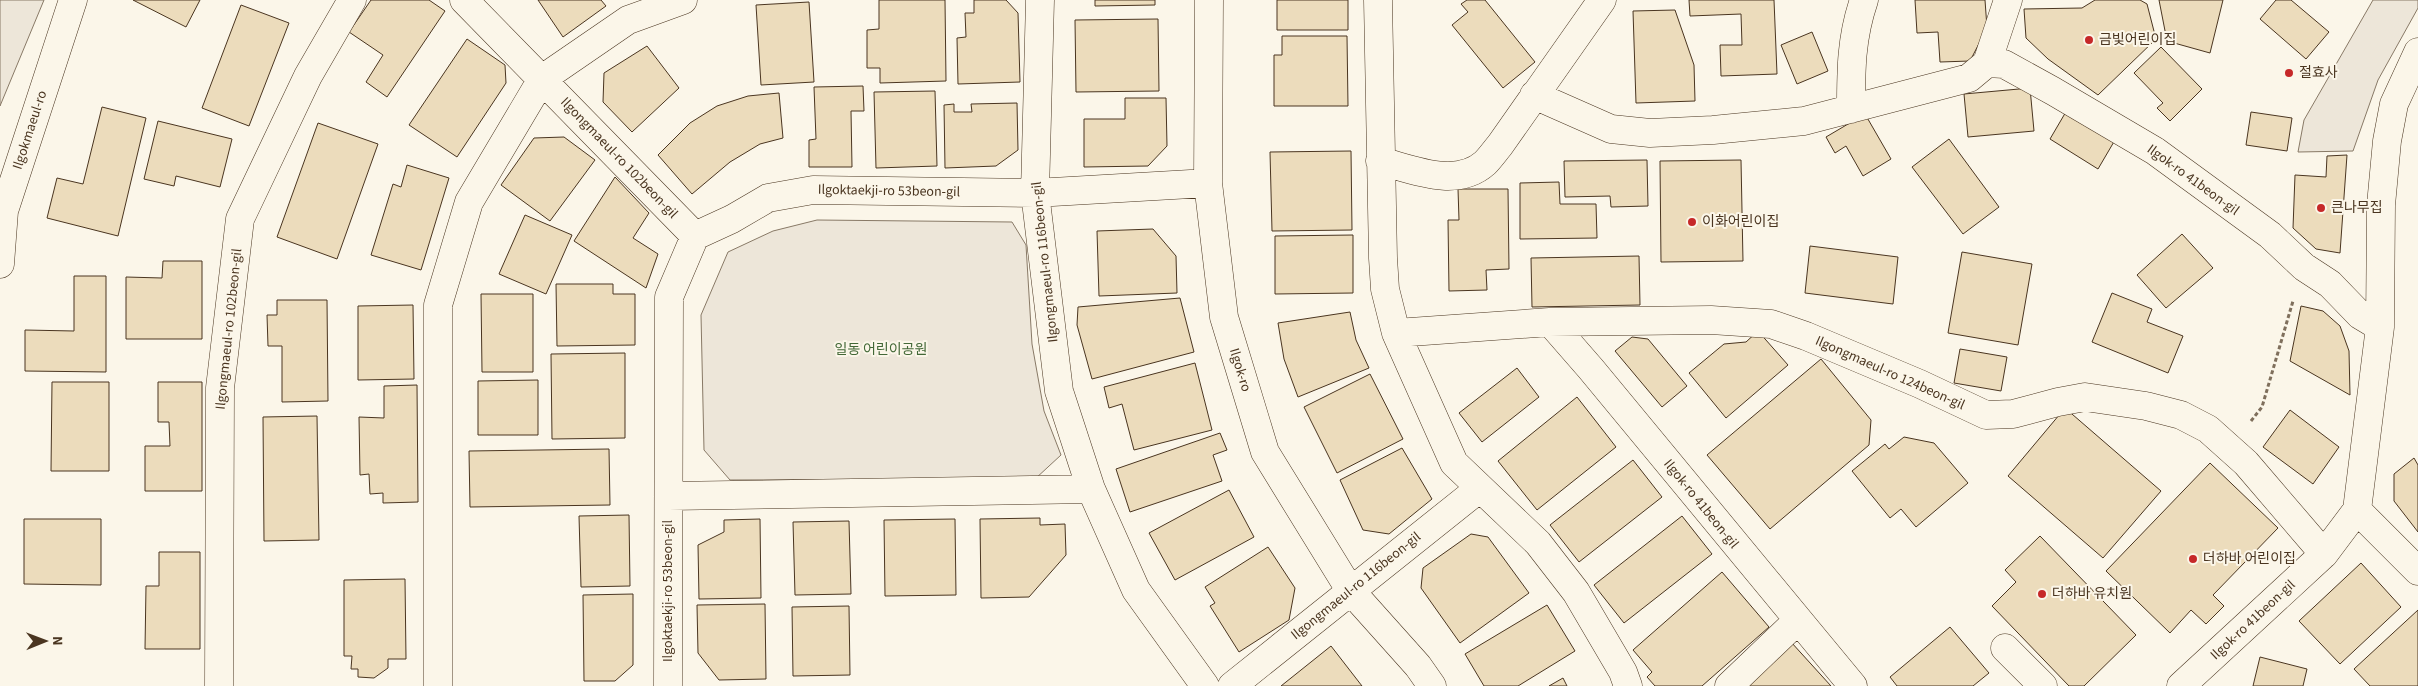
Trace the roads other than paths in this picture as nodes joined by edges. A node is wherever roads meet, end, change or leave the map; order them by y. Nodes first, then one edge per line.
1 (73, 0) edge
2 (352, 0) edge
3 (464, 0) edge
4 (683, 0) edge
5 (1040, 0) edge
6 (1209, 0) edge
7 (1378, 0) edge
8 (1602, 0) edge
9 (1864, 0) edge
10 (2008, 0) edge
11 (2418, 52) edge
12 (1987, 63) junction
13 (542, 79) junction
14 (1534, 95) junction
15 (1851, 109) junction
16 (1380, 160) junction
17 (1208, 183) junction
18 (1035, 193) junction
19 (695, 236) junction
20 (0, 264) edge
21 (1550, 322) junction
22 (2380, 327) junction
23 (1396, 333) junction
24 (1480, 488) junction
25 (1091, 489) junction
26 (669, 496) junction
27 (2357, 510) junction
28 (2324, 554) junction
29 (2418, 571) edge
30 (1350, 590) junction
31 (1797, 621) junction
32 (2005, 648) dead end
33 (219, 686) edge
34 (438, 686) edge
35 (668, 686) edge
36 (1204, 686) edge
37 (1232, 686) edge
38 (1432, 686) edge
39 (1628, 686) edge
40 (1729, 686) edge
41 (1852, 686) edge
42 (2043, 686) edge
43 (2181, 686) edge

1 - 20 street, Ilgokmaeul-ro
2 - 33 street, Ilgongmaeul-ro 102beon-gil
3 - 13 street, Ilgongmaeul-ro 102beon-gil
4 - 13 street
5 - 18 street, Ilgongmaeul-ro 116beon-gil
6 - 17 street, Ilgok-ro
7 - 16 street
8 - 14 street
9 - 15 street
10 - 12 street
11 - 22 street, Ilgok-ro 41beon-gil
12 - 15 street
12 - 22 street, Ilgok-ro 41beon-gil
13 - 19 street, Ilgongmaeul-ro 102beon-gil
13 - 34 street
14 - 15 street
14 - 16 street
16 - 23 street
17 - 18 street, Ilgoktaekji-ro 53beon-gil
17 - 30 street, Ilgok-ro
18 - 19 street, Ilgoktaekji-ro 53beon-gil
18 - 25 street, Ilgongmaeul-ro 116beon-gil
19 - 26 street, Ilgoktaekji-ro 53beon-gil
21 - 23 street, Ilgongmaeul-ro 124beon-gil
21 - 28 street, Ilgongmaeul-ro 124beon-gil
21 - 31 street, Ilgok-ro 41beon-gil
22 - 27 street, Ilgok-ro 41beon-gil
23 - 24 street
24 - 30 street, Ilgongmaeul-ro 116beon-gil
24 - 39 street
25 - 26 street
25 - 36 street, Ilgongmaeul-ro 116beon-gil
26 - 35 street, Ilgoktaekji-ro 53beon-gil
27 - 28 street, Ilgok-ro 41beon-gil
27 - 29 street
28 - 43 street, Ilgok-ro 41beon-gil
30 - 37 street, Ilgongmaeul-ro 116beon-gil
30 - 38 street, Ilgok-ro
31 - 40 street
31 - 41 street, Ilgok-ro 41beon-gil
32 - 42 street

